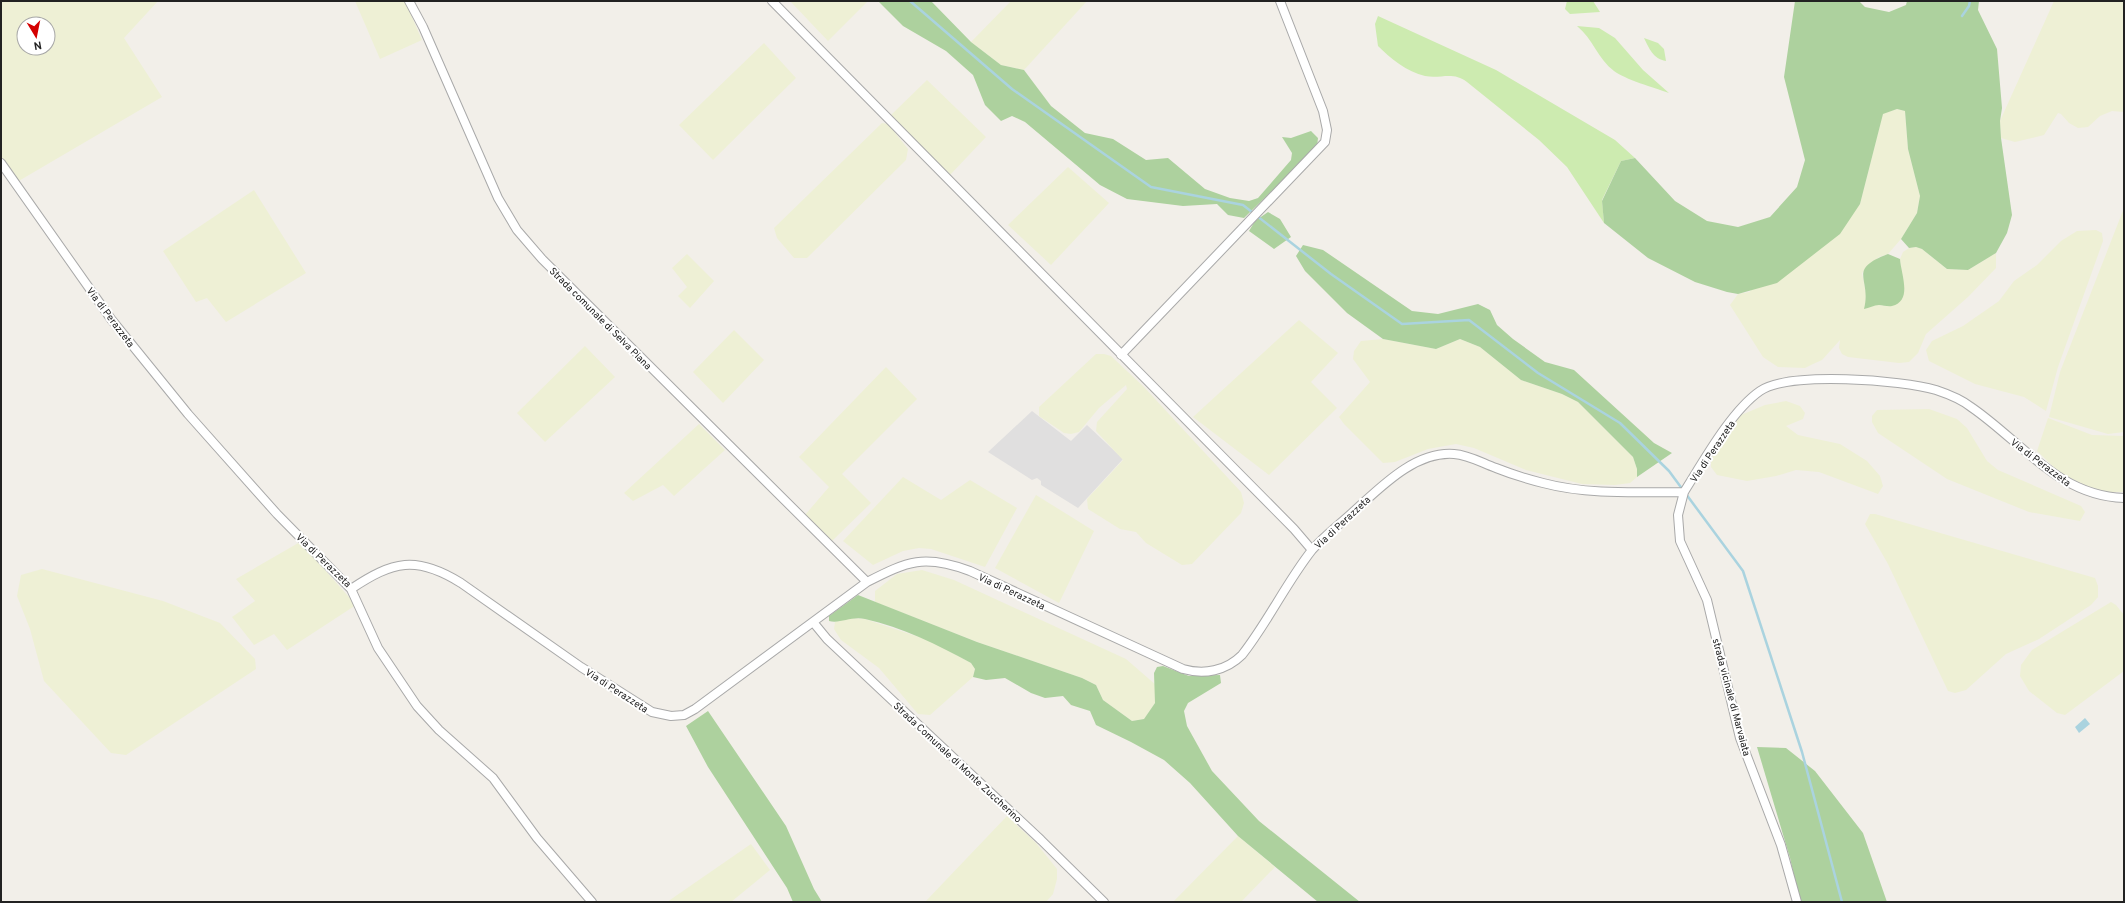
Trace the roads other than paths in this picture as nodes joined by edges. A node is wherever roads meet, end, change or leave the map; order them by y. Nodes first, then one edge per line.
1 (409, 1) edge
2 (772, 1) edge
3 (1280, 1) edge
4 (1, 163) edge
5 (1121, 355) junction
6 (1684, 492) junction
7 (2124, 498) edge
8 (1312, 550) junction
9 (867, 582) junction
10 (352, 589) junction
11 (813, 622) junction
12 (592, 902) edge
13 (1104, 902) edge
14 (1796, 902) edge

1 - 9 street, Strada comunale di Selva Piana
2 - 5 street
3 - 5 street
4 - 10 street, Via di Perazzeta
5 - 8 street
6 - 7 street, Via di Perazzeta
6 - 8 street, Via di Perazzeta
6 - 14 street, strada vicinale di Marvaiata
8 - 9 street, Via di Perazzeta
9 - 11 street, Via di Perazzeta
10 - 11 street, Via di Perazzeta
10 - 12 street
11 - 13 street, Strada Comunale di Monte Zuccherino

